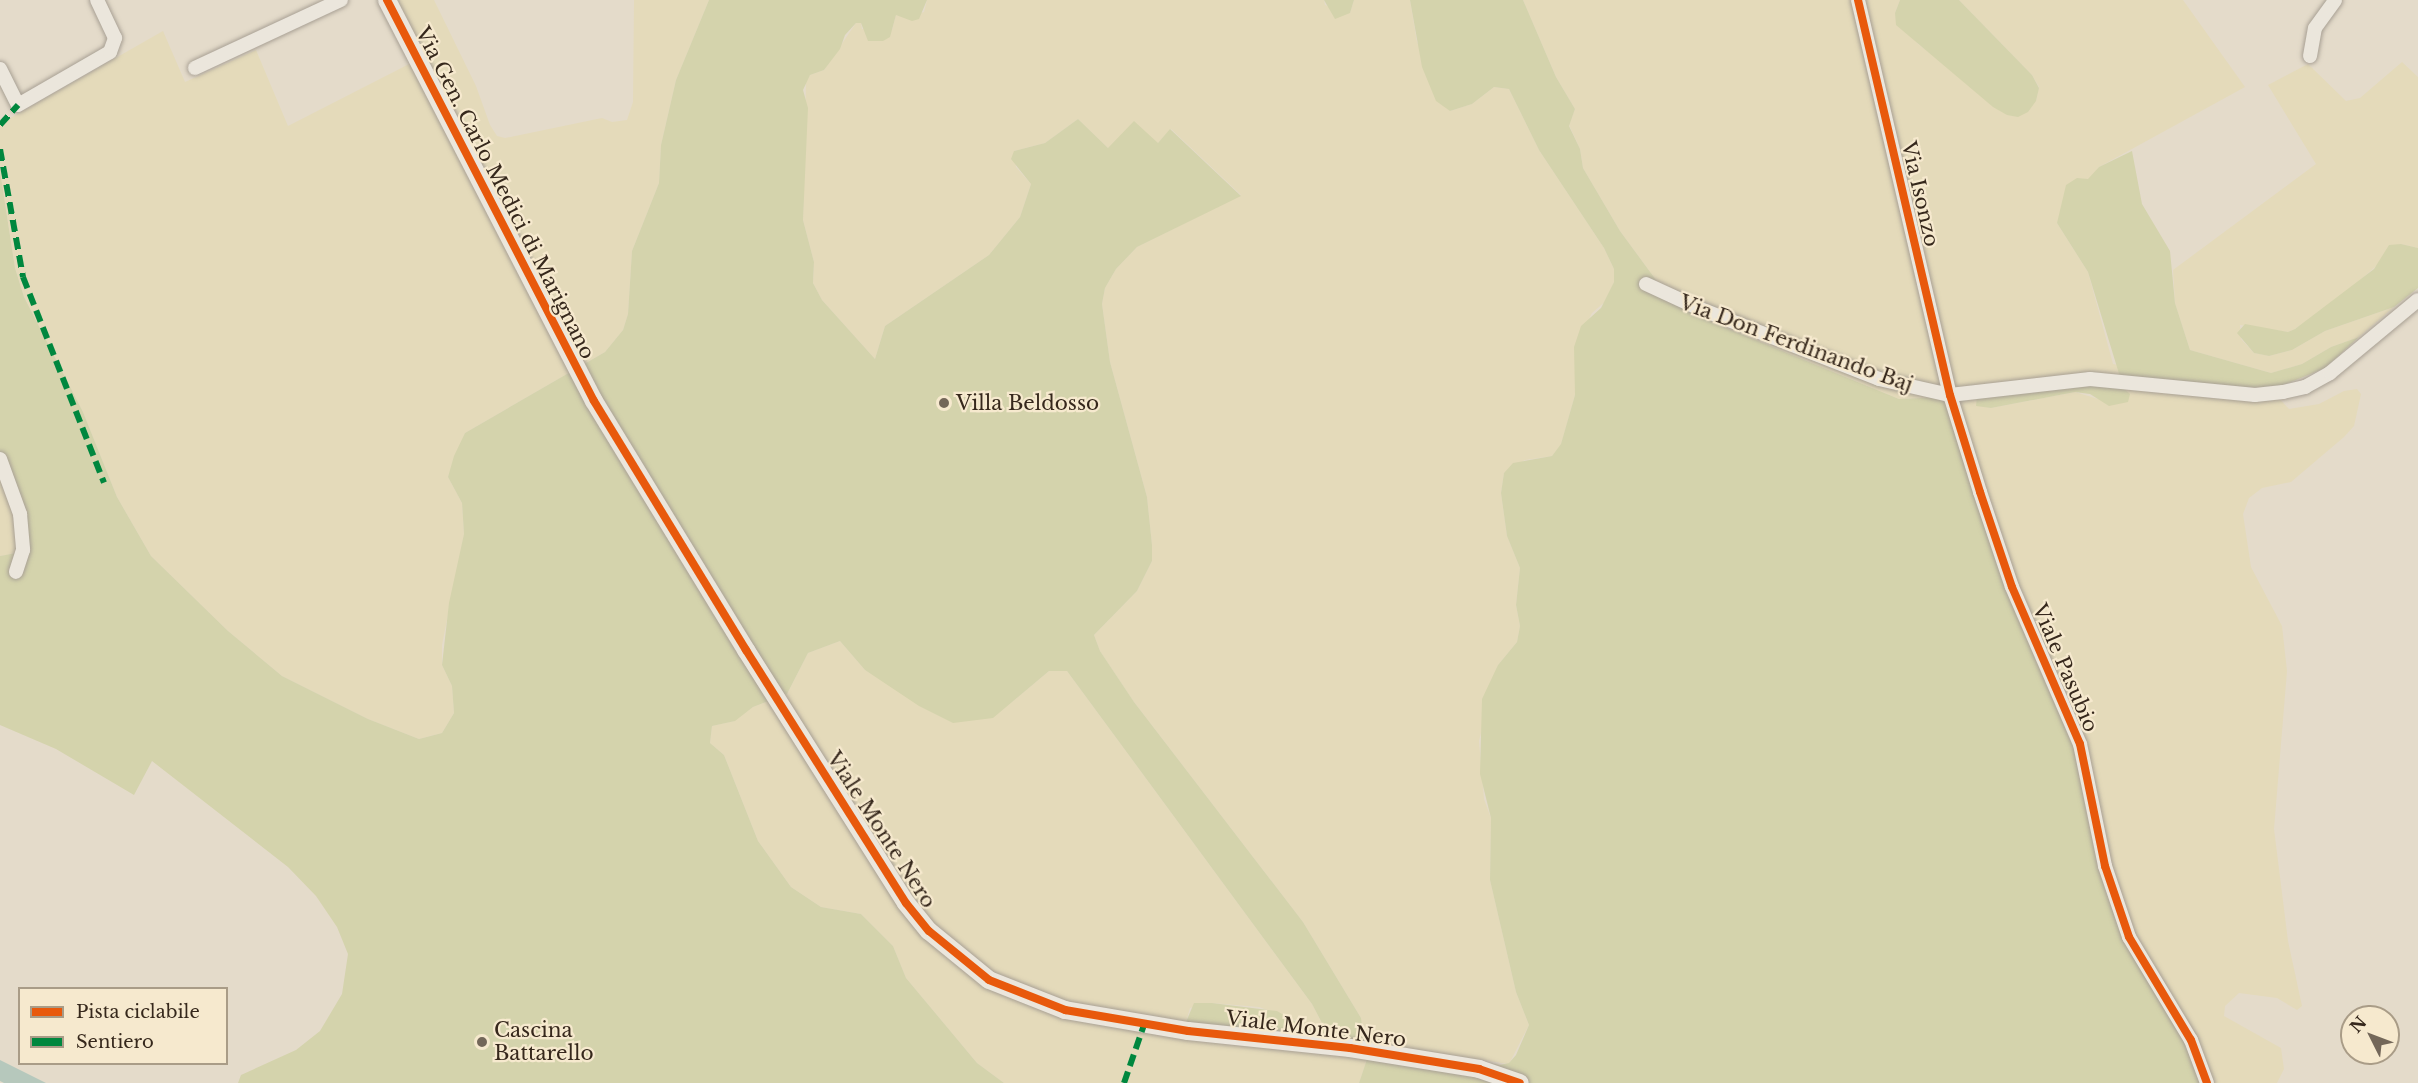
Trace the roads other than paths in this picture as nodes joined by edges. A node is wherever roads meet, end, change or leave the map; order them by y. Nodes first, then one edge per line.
1 (97, 0) edge
2 (341, 0) edge
3 (387, 0) edge
4 (1858, 0) edge
5 (2335, 0) edge
6 (2310, 56) dead end
7 (195, 68) dead end
8 (0, 69) edge
9 (1646, 284) dead end
10 (2418, 300) edge
11 (1950, 395) junction
12 (594, 401) joint
13 (0, 459) edge
14 (16, 572) dead end
15 (1520, 1083) edge
16 (2207, 1083) edge

1 - 8 street
2 - 7 street
3 - 12 street, Via Gen. Carlo Medici di Marignano
4 - 11 street, Via Isonzo
5 - 6 street
9 - 11 street, Via Don Ferdinando Baj
10 - 11 street, Via Don Ferdinando Baj
11 - 16 street, Viale Pasubio
12 - 15 street, Viale Monte Nero
13 - 14 street

